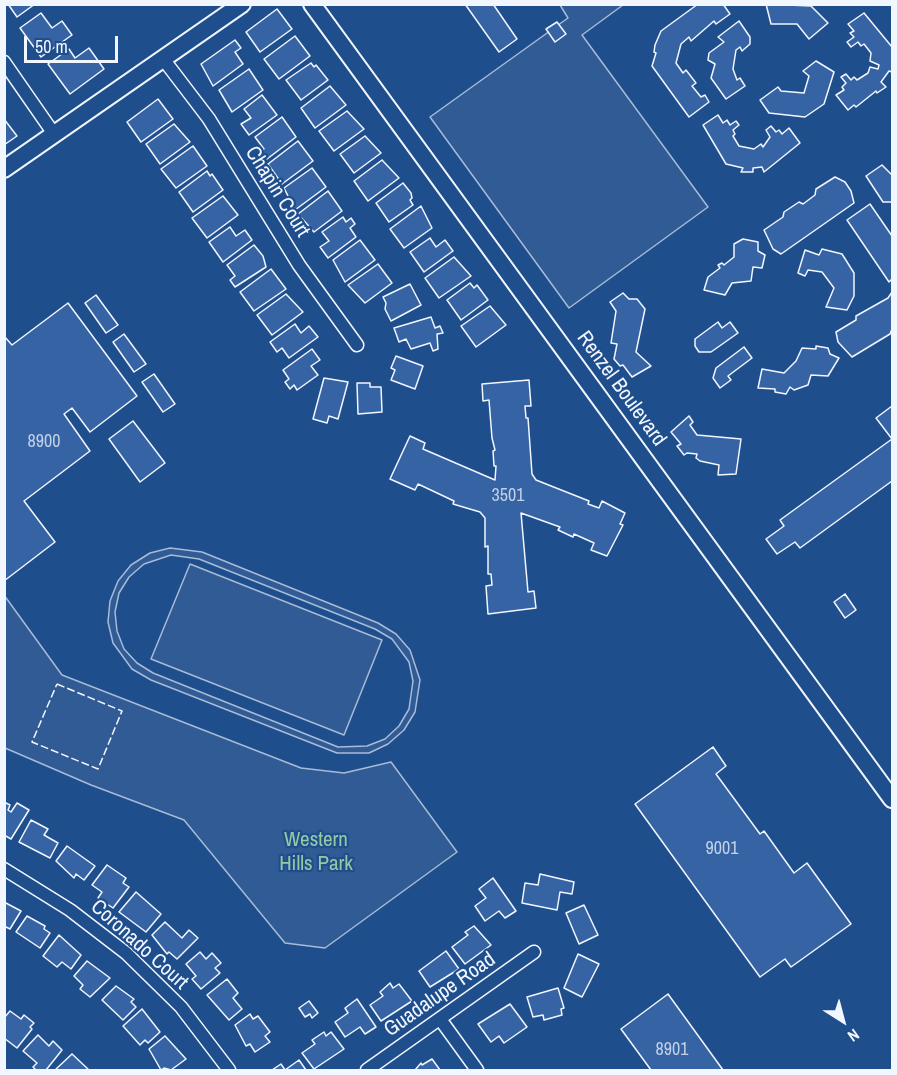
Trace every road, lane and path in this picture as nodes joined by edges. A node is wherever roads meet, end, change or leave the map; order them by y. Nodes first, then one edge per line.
1 (242, 4) edge
2 (312, 4) edge
3 (164, 60) junction
4 (4, 62) edge
5 (54, 134) junction
6 (4, 169) edge
7 (357, 345) dead end
8 (892, 799) edge
9 (4, 869) edge
10 (534, 952) dead end
11 (440, 1019) junction
12 (229, 1071) edge
13 (367, 1071) edge
14 (477, 1071) edge

1 - 3 street
2 - 8 street, Renzel Boulevard
3 - 5 street
3 - 7 street, Chapin Court
4 - 5 street
5 - 6 street
9 - 12 street, Coronado Court
10 - 11 street, Guadalupe Road
11 - 13 street, Guadalupe Road
11 - 14 street

